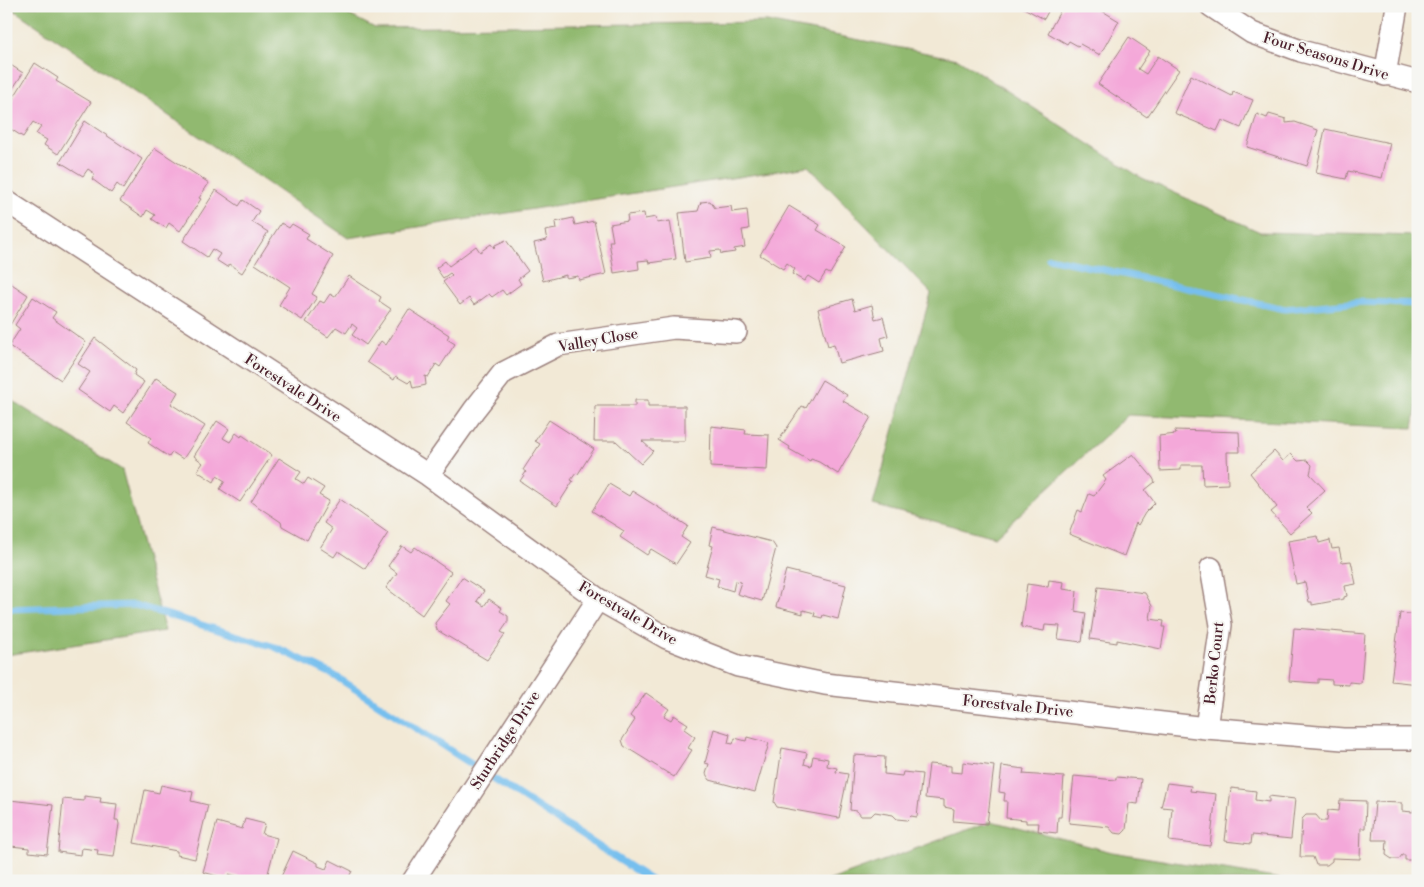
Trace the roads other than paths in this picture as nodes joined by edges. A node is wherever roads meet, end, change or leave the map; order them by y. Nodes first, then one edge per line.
1 (1211, 6) edge
2 (1397, 6) edge
3 (1385, 75) junction
4 (1418, 82) edge
5 (6, 201) edge
6 (736, 332) dead end
7 (428, 475) junction
8 (1211, 568) dead end
9 (598, 599) junction
10 (1206, 728) junction
11 (1418, 739) edge
12 (413, 881) edge

1 - 3 street, Four Seasons Drive
2 - 3 street
3 - 4 street, Four Seasons Drive
5 - 7 street, Forestvale Drive
6 - 7 street, Valley Close
7 - 9 street, Forestvale Drive
8 - 10 street, Berko Court
9 - 10 street, Forestvale Drive
9 - 12 street, Sturbridge Drive
10 - 11 street, Forestvale Drive

